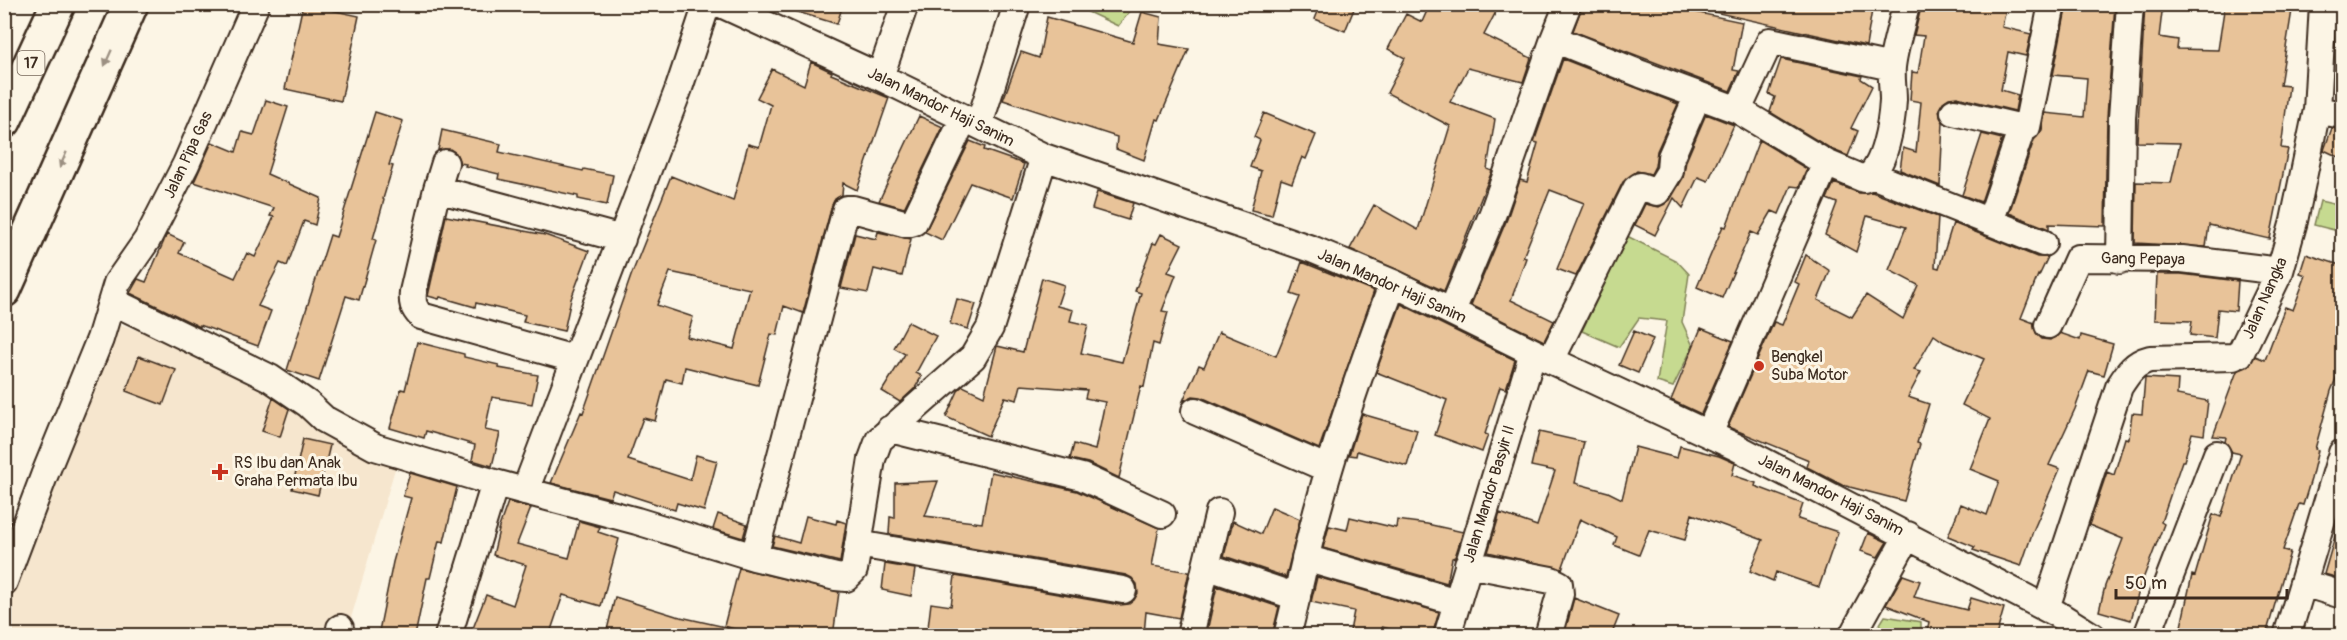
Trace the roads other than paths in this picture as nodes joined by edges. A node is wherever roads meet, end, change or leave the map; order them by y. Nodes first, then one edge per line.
1 (58, 4) edge
2 (131, 4) edge
3 (256, 4) edge
4 (707, 4) edge
5 (721, 4) edge
6 (905, 4) edge
7 (1017, 4) edge
8 (1568, 4) edge
9 (1906, 4) edge
10 (2052, 4) edge
11 (2130, 4) edge
12 (2323, 4) edge
13 (1554, 39) junction
14 (1892, 67) junction
15 (880, 77) junction
16 (1698, 95) junction
17 (1738, 110) junction
18 (2318, 110) junction
19 (1954, 112) dead end
20 (2343, 115) edge
21 (4, 121) edge
22 (972, 121) junction
23 (2022, 128) junction
24 (1044, 157) junction
25 (445, 163) dead end
26 (1826, 163) junction
27 (1872, 175) junction
28 (437, 189) junction
29 (1990, 222) junction
30 (622, 238) junction
31 (2043, 243) dead end
32 (2120, 260) junction
33 (2280, 271) junction
34 (1394, 283) junction
35 (4, 290) edge
36 (112, 301) junction
37 (1452, 311) junction
38 (2048, 325) dead end
39 (1542, 356) junction
40 (573, 359) junction
41 (1195, 411) dead end
42 (890, 429) junction
43 (1709, 434) junction
44 (2217, 454) dead end
45 (2341, 467) edge
46 (1328, 471) junction
47 (495, 483) junction
48 (525, 491) junction
49 (1219, 512) dead end
50 (1162, 514) dead end
51 (1908, 535) junction
52 (858, 544) junction
53 (754, 557) junction
54 (1305, 558) junction
55 (1468, 564) junction
56 (1206, 566) junction
57 (4, 582) edge
58 (2303, 583) junction
59 (1123, 590) dead end
60 (2343, 595) edge
61 (1297, 597) junction
62 (1457, 602) junction
63 (2046, 608) junction
64 (448, 636) edge
65 (1190, 636) edge
66 (1287, 636) edge
67 (1447, 636) edge
68 (1548, 636) edge
69 (1852, 636) edge
70 (2092, 636) edge
71 (2147, 636) edge
72 (2287, 636) edge

1 - 21 highway, 17
2 -> 35 highway
3 - 36 street, Jalan Pipa Gas
4 - 30 street
5 - 15 street, Jalan Mandor Haji Sanim
6 - 15 street
7 - 22 street
8 - 13 street
9 - 14 street
10 - 23 street
11 - 32 street
12 - 18 street, Jalan Nangka
13 - 16 street
13 - 37 street
14 - 17 street
14 - 27 street
15 - 22 street, Jalan Mandor Haji Sanim
16 - 17 street
16 - 39 street, Jalan Mandor Basyir II
17 - 26 street
18 - 20 street
18 - 33 street, Jalan Nangka
19 - 23 street
22 - 24 street, Jalan Mandor Haji Sanim
22 - 53 street
23 - 29 street
24 - 34 street, Jalan Mandor Haji Sanim
24 - 42 street
25 - 28 street
26 - 27 street
26 - 43 street
27 - 29 street
28 - 30 street
28 - 40 street
29 - 31 street
30 - 40 street
32 - 33 street, Gang Pepaya
32 - 38 street, Gang Pepaya
33 - 63 street, Jalan Nangka
34 - 37 street, Jalan Mandor Haji Sanim
34 - 46 street
36 - 47 street
36 - 57 street, Jalan Pipa Gas
37 - 39 street, Jalan Mandor Haji Sanim
39 - 43 street, Jalan Mandor Haji Sanim
39 - 55 street, Jalan Mandor Basyir II
40 - 48 street
41 - 46 street
42 - 50 street
42 - 52 street
43 - 51 street, Jalan Mandor Haji Sanim
44 - 71 street
45 - 58 street
46 - 54 street
47 - 48 street
47 - 64 street
48 - 53 street
49 - 56 street
51 - 63 street, Jalan Mandor Haji Sanim
51 - 69 street
52 - 53 street
52 - 59 street
54 - 61 street
54 - 62 street
55 - 62 street, Jalan Mandor Basyir II
55 - 68 street
56 - 61 street
56 - 65 street
58 - 60 street
58 - 72 street
61 - 66 street
62 - 67 street, Jalan Mandor Basyir II
63 - 70 street

